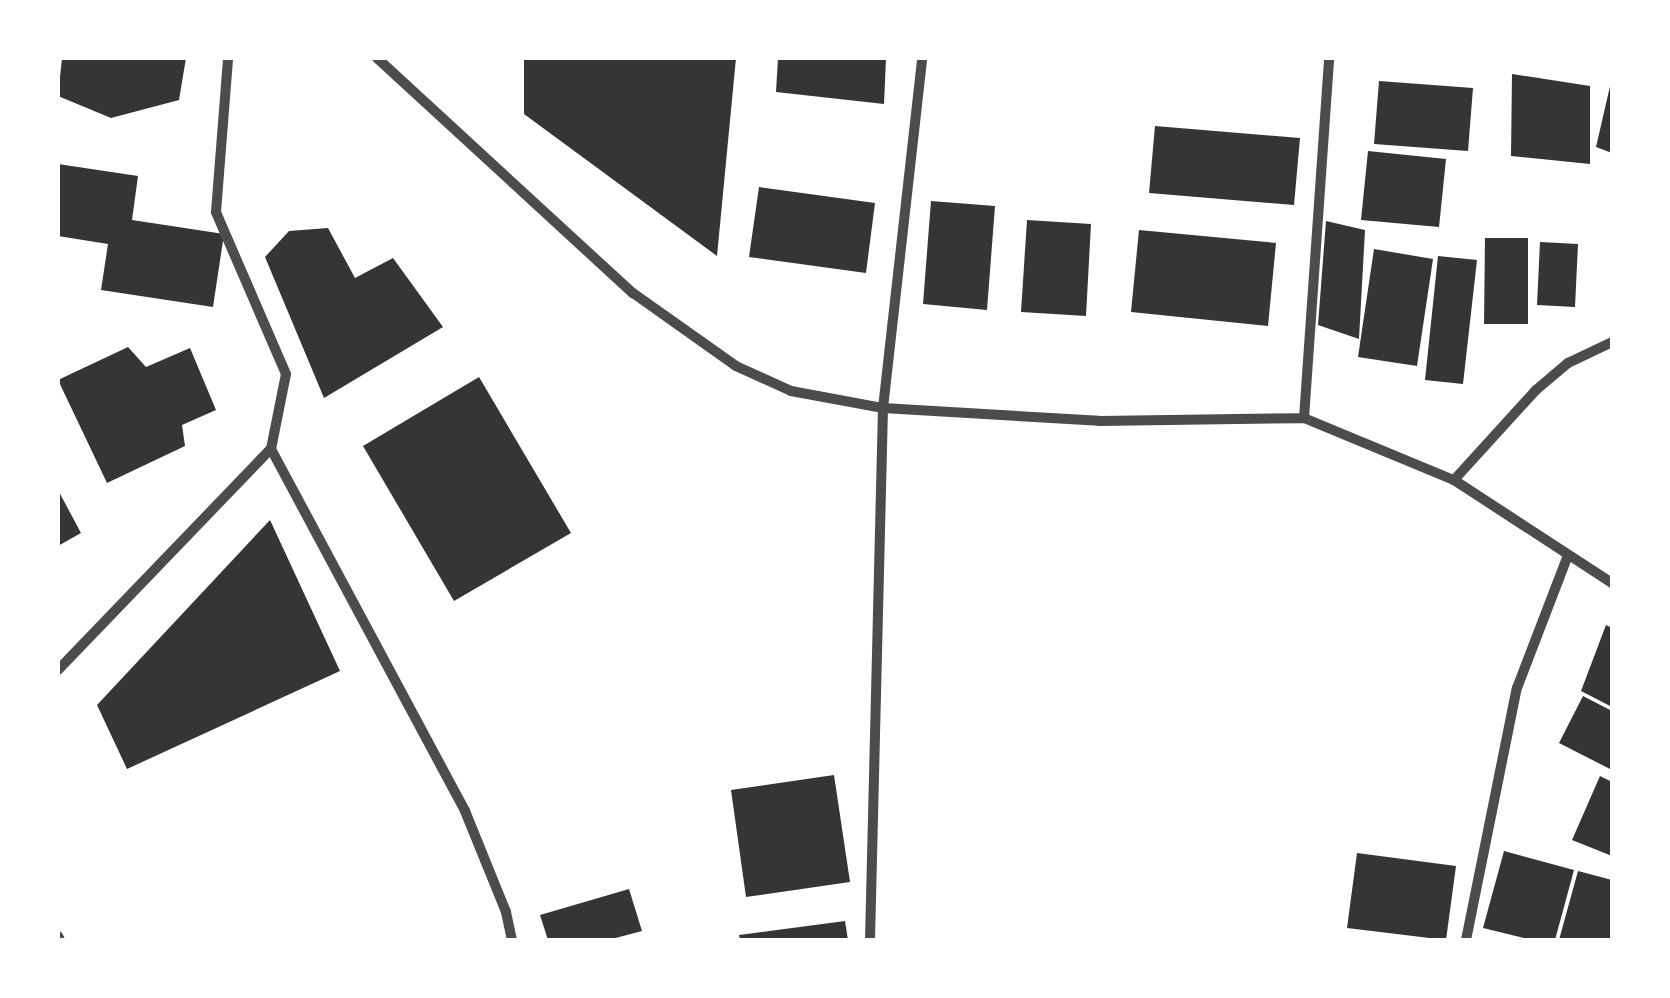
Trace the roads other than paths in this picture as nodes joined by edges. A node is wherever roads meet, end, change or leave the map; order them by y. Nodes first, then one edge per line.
1 (228, 58) edge
2 (377, 58) edge
3 (922, 58) edge
4 (1329, 58) edge
5 (1612, 342) edge
6 (883, 408) junction
7 (1304, 418) junction
8 (272, 449) junction
9 (1454, 480) junction
10 (1568, 554) junction
11 (1612, 584) edge
12 (58, 670) edge
13 (512, 940) edge
14 (870, 940) edge
15 (1466, 940) edge

1 - 8 street
2 - 6 street
3 - 6 street
4 - 7 street
5 - 9 street
6 - 7 street
6 - 14 street
7 - 9 street
8 - 12 street
8 - 13 street
9 - 10 street
10 - 11 street
10 - 15 street

